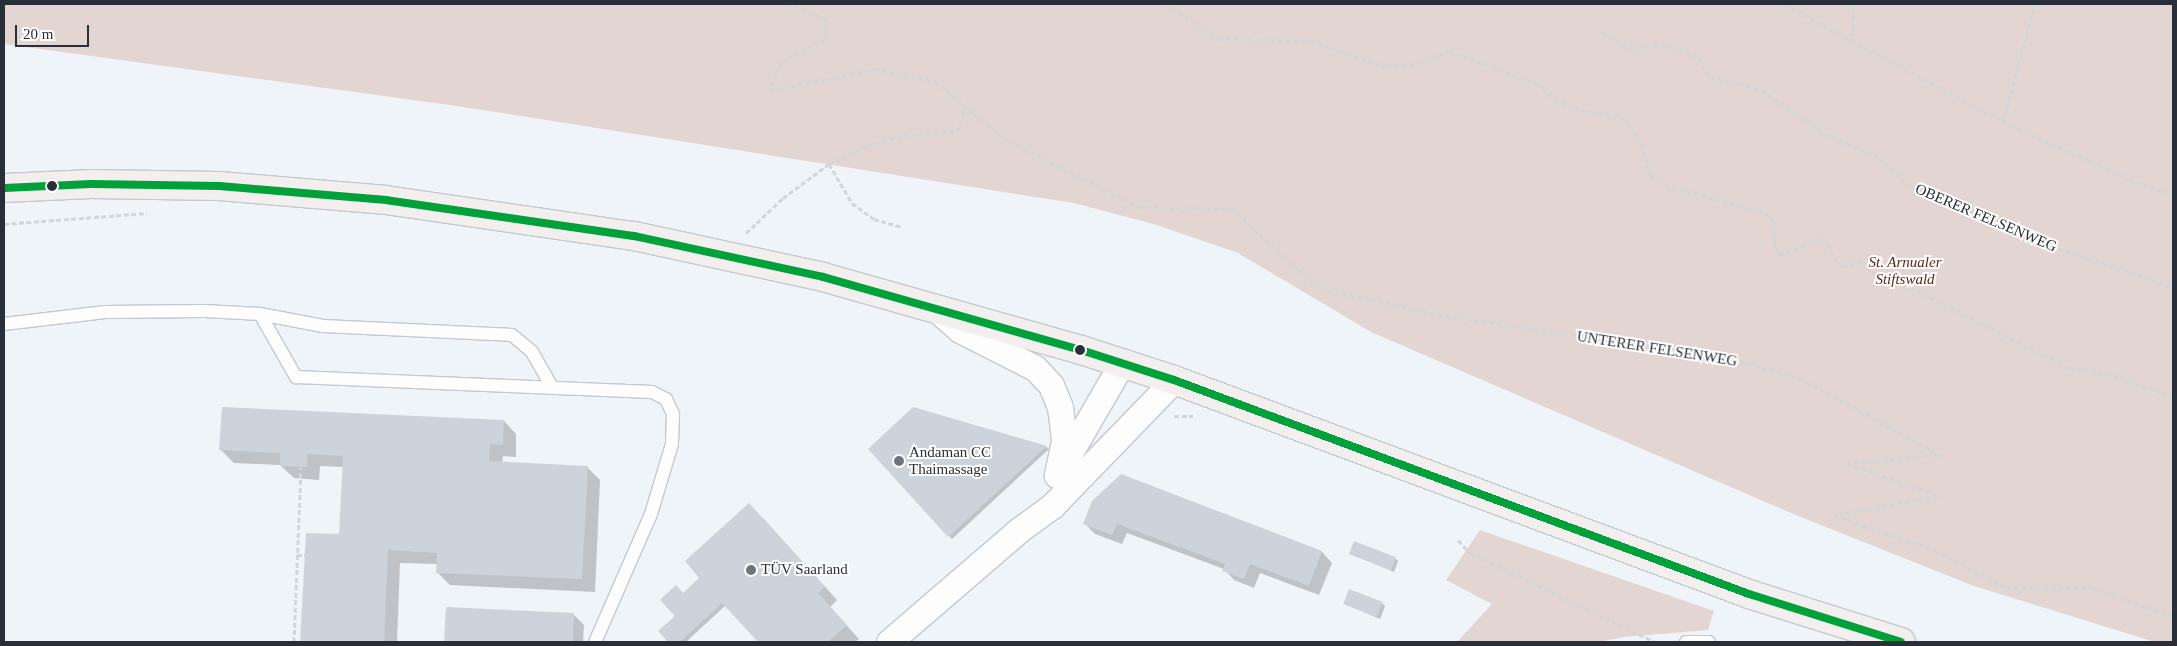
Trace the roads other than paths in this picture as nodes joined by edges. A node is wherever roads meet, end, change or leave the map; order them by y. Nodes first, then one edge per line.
1 (4, 188) edge
2 (936, 309) junction
3 (260, 314) junction
4 (4, 324) edge
5 (1122, 364) junction
6 (1174, 380) junction
7 (552, 387) junction
8 (1056, 475) junction
9 (1019, 530) junction
10 (1890, 639) edge
11 (595, 642) edge
12 (890, 642) edge
13 (1686, 642) edge
14 (1709, 642) edge

1 - 2 main road
2 - 5 main road
2 - 8 street
3 - 4 lane
3 - 7 lane
3 - 7 lane
5 - 6 main road
5 - 8 street
6 - 9 street
6 - 10 main road
7 - 11 lane
8 - 9 street
9 - 12 street
13 - 14 lane

